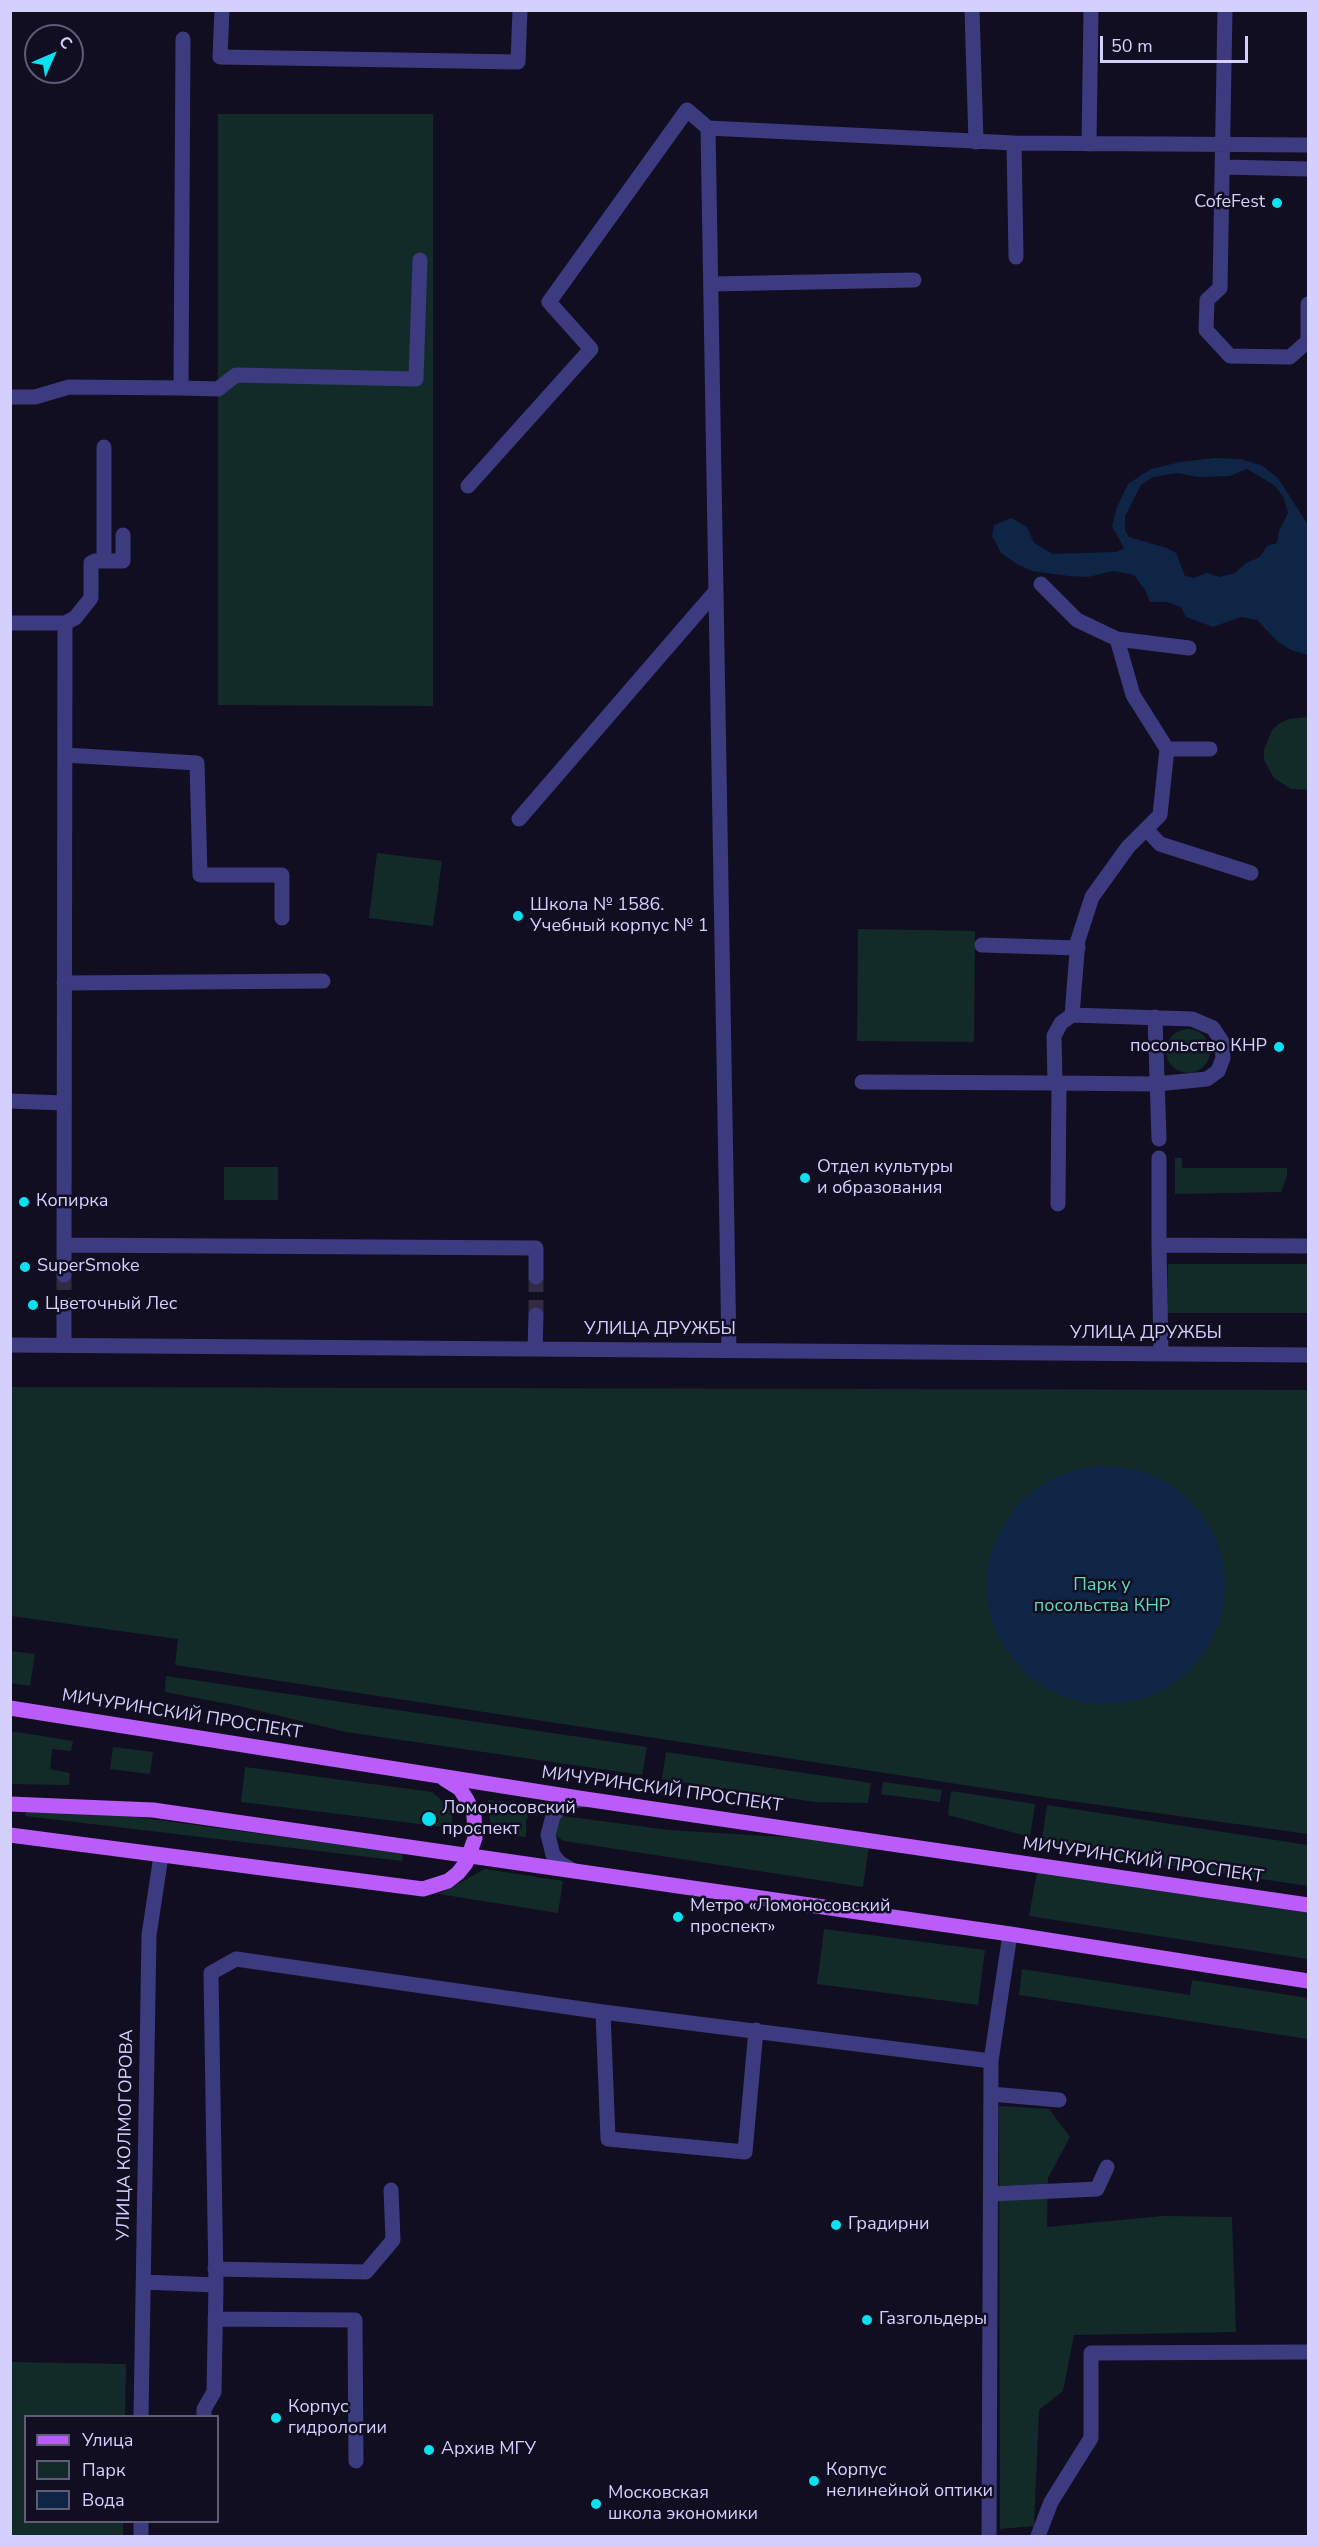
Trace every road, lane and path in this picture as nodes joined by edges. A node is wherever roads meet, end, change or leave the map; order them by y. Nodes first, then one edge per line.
1 (222, 10) edge
2 (520, 10) edge
3 (972, 10) edge
4 (1091, 10) edge
5 (1225, 10) edge
6 (183, 39) dead end
7 (708, 128) junction
8 (976, 142) junction
9 (1014, 144) junction
10 (1089, 144) junction
11 (1223, 144) junction
12 (1308, 145) edge
13 (1223, 167) junction
14 (1308, 169) edge
15 (1016, 258) dead end
16 (420, 260) dead end
17 (914, 280) dead end
18 (711, 284) junction
19 (1308, 304) edge
20 (181, 388) junction
21 (10, 397) edge
22 (104, 447) dead end
23 (468, 486) dead end
24 (123, 535) dead end
25 (104, 561) junction
26 (1041, 584) dead end
27 (716, 591) junction
28 (10, 623) edge
29 (65, 624) junction
30 (1117, 639) junction
31 (1189, 648) dead end
32 (1167, 749) junction
33 (1210, 750) dead end
34 (65, 755) junction
35 (519, 819) dead end
36 (1146, 829) junction
37 (1251, 873) dead end
38 (282, 918) dead end
39 (982, 945) dead end
40 (1078, 948) junction
41 (323, 981) dead end
42 (64, 983) junction
43 (1072, 1015) junction
44 (1155, 1017) junction
45 (862, 1082) dead end
46 (1057, 1083) junction
47 (1156, 1084) junction
48 (10, 1101) edge
49 (64, 1103) junction
50 (1159, 1139) dead end
51 (1159, 1158) dead end
52 (1058, 1204) dead end
53 (64, 1245) junction
54 (1159, 1245) junction
55 (1308, 1246) edge
56 (64, 1275) tunnel mouth
57 (536, 1277) tunnel mouth
58 (64, 1313) tunnel mouth
59 (536, 1316) tunnel mouth
60 (10, 1345) edge
61 (64, 1345) junction
62 (535, 1349) junction
63 (729, 1350) junction
64 (1161, 1353) junction
65 (1308, 1354) edge
66 (10, 1708) edge
67 (435, 1775) junction
68 (585, 1798) junction
69 (10, 1804) edge
70 (12, 1836) edge
71 (161, 1856) junction
72 (470, 1856) junction
73 (574, 1871) junction
74 (1308, 1905) edge
75 (1011, 1934) junction
76 (1308, 1982) edge
77 (603, 2012) junction
78 (756, 2030) junction
79 (991, 2061) junction
80 (991, 2094) junction
81 (1059, 2100) dead end
82 (1107, 2167) dead end
83 (391, 2190) dead end
84 (991, 2194) junction
85 (215, 2269) junction
86 (143, 2282) junction
87 (216, 2285) junction
88 (215, 2319) junction
89 (1308, 2352) edge
90 (141, 2415) edge
91 (204, 2415) edge
92 (356, 2461) dead end
93 (988, 2536) edge
94 (1038, 2536) edge

1 - 2 street
3 - 8 street
4 - 10 street
5 - 11 street
6 - 20 street
7 - 8 street
7 - 18 street
7 - 23 street
8 - 9 street
9 - 10 street
9 - 15 street
10 - 11 street
11 - 12 street
11 - 13 street
13 - 14 street
13 - 19 street
16 - 20 street
17 - 18 street
18 - 27 street
20 - 21 street
22 - 25 street
24 - 25 street
25 - 29 street
26 - 30 street
27 - 35 street
27 - 63 street
28 - 29 street
29 - 34 street
30 - 31 street
30 - 32 street
32 - 33 street
32 - 36 street
34 - 38 street
34 - 42 street
36 - 37 street
36 - 40 street
39 - 40 street
40 - 43 street
41 - 42 street
42 - 49 street
43 - 44 street
43 - 46 street
44 - 47 street
44 - 47 street
45 - 46 street
46 - 47 street
46 - 52 street
47 - 50 street
48 - 49 street
49 - 53 street
51 - 54 street
53 - 56 street
53 - 57 street
54 - 55 street
54 - 64 street
58 - 61 street
59 - 62 street
60 - 61 street, УЛИЦА ДРУЖБЫ
61 - 62 street, УЛИЦА ДРУЖБЫ
62 - 63 street, УЛИЦА ДРУЖБЫ
63 - 64 street, УЛИЦА ДРУЖБЫ
64 - 65 street, УЛИЦА ДРУЖБЫ
66 - 67 main road, МИЧУРИНСКИЙ ПРОСПЕКТ
67 - 68 main road, МИЧУРИНСКИЙ ПРОСПЕКТ
67 - 72 main road
68 - 73 street
68 - 74 main road, МИЧУРИНСКИЙ ПРОСПЕКТ
69 - 72 main road
70 - 71 main road
71 - 72 main road
71 - 86 street, УЛИЦА КОЛМОГОРОВА
72 - 73 main road
73 - 75 main road
75 - 76 main road
75 - 79 street
77 - 78 street
77 - 78 street
77 - 85 street
78 - 79 street
79 - 80 street
80 - 81 street
80 - 84 street
82 - 84 street
83 - 85 street
84 - 93 street
85 - 87 street
86 - 87 street
86 - 90 street, УЛИЦА КОЛМОГОРОВА
87 - 88 street
88 - 91 street
88 - 92 street
89 - 94 street

